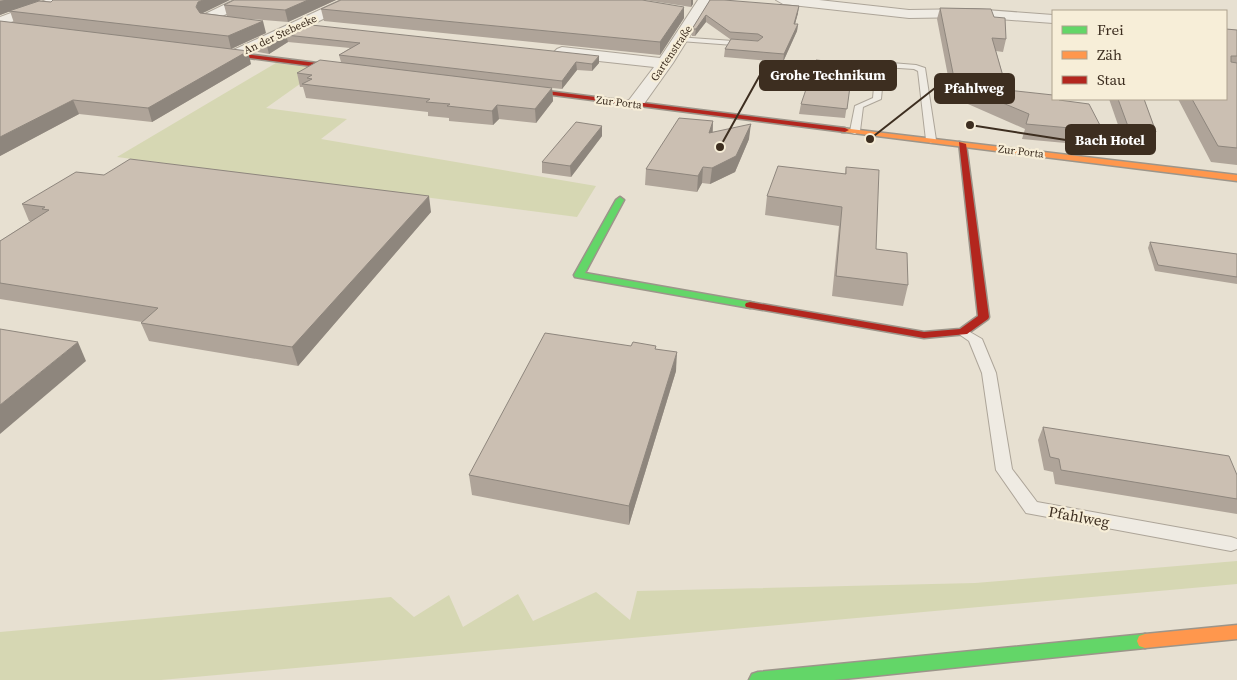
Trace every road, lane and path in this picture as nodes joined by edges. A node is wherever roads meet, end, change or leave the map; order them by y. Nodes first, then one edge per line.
1 (245, 0) edge
2 (352, 0) edge
3 (705, 0) edge
4 (783, 0) edge
5 (56, 5) edge
6 (680, 11) edge
7 (697, 14) junction
8 (1052, 20) edge
9 (3, 26) edge
10 (295, 27) junction
11 (328, 27) edge
12 (680, 39) junction
13 (757, 45) edge
14 (199, 50) edge
15 (549, 51) edge
16 (235, 55) junction
17 (665, 63) junction
18 (364, 71) edge
19 (499, 88) edge
20 (635, 104) junction
21 (855, 131) junction
22 (931, 140) junction
23 (962, 144) junction
24 (1237, 178) edge
25 (620, 200) dead end
26 (963, 332) junction
27 (1231, 544) dead end
28 (1237, 632) edge
29 (758, 680) edge

1 - 10 street
2 - 10 street, An der Stebeeke
3 - 7 street, Gartenstraße
4 - 8 street
5 - 9 street
6 - 7 street
7 - 12 street, Gartenstraße
10 - 11 street
10 - 16 street, An der Stebeeke
12 - 13 lane
12 - 17 street, Gartenstraße
14 - 16 main road
15 - 17 street
16 - 18 main road
17 - 20 street, Gartenstraße
19 - 20 main road, Zur Porta
20 - 21 main road, Zur Porta
21 - 22 main road, Zur Porta
21 - 22 lane
22 - 23 main road, Zur Porta
23 - 24 main road, Zur Porta
23 - 26 main road
25 - 26 main road
26 - 27 lane, Pfahlweg
28 - 29 main road

